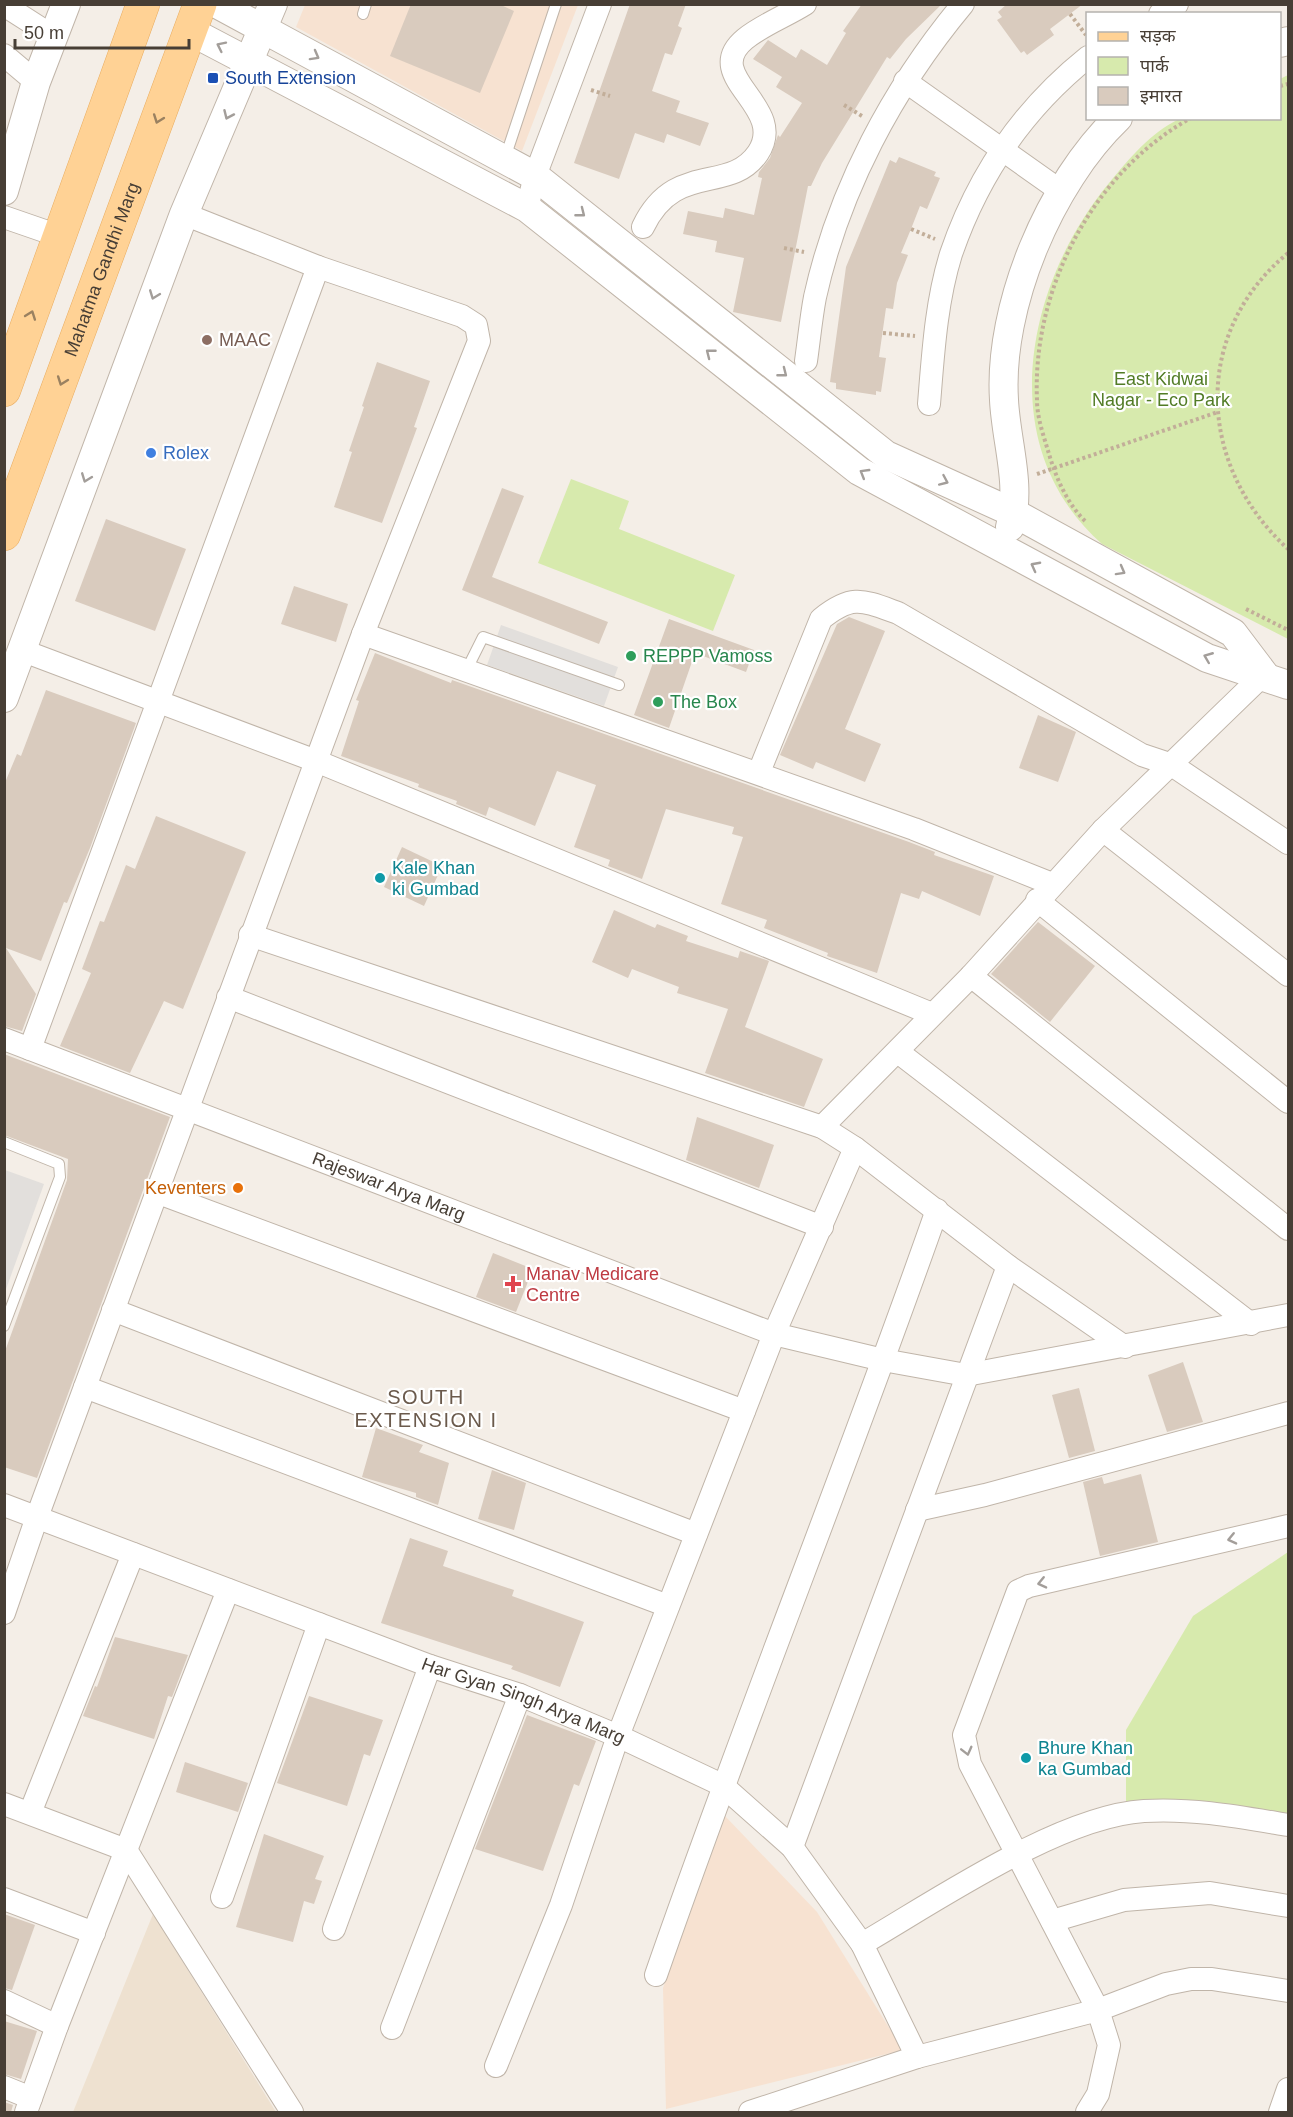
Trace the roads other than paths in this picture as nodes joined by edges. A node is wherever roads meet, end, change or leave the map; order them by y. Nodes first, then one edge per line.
1 (66, 4) edge
2 (143, 4) edge
3 (218, 4) edge
4 (556, 4) edge
5 (600, 4) edge
6 (805, 4) edge
7 (963, 4) edge
8 (1177, 4) edge
9 (4, 5) edge
10 (1163, 12) edge
11 (268, 16) edge
12 (195, 18) edge
13 (54, 37) junction
14 (4, 55) edge
15 (1086, 59) edge
16 (251, 61) junction
17 (905, 81) junction
18 (36, 82) junction
19 (1116, 120) edge
20 (1001, 148) junction
21 (505, 159) junction
22 (535, 176) junction
23 (4, 191) edge
24 (1062, 192) junction
25 (527, 208) junction
26 (184, 214) junction
27 (4, 217) edge
28 (644, 227) dead end
29 (59, 236) junction
30 (318, 267) junction
31 (807, 361) dead end
32 (4, 390) edge
33 (928, 404) dead end
34 (1014, 513) junction
35 (4, 534) edge
36 (1004, 549) junction
37 (363, 634) junction
38 (21, 650) junction
39 (466, 671) junction
40 (1276, 680) edge
41 (619, 684) dead end
42 (4, 698) edge
43 (158, 700) junction
44 (316, 761) junction
45 (1172, 765) junction
46 (759, 772) junction
47 (1103, 830) junction
48 (1288, 843) edge
49 (1045, 892) junction
50 (250, 935) junction
51 (1288, 975) edge
52 (970, 976) junction
53 (228, 997) junction
54 (932, 1014) junction
55 (4, 1040) edge
56 (30, 1049) junction
57 (897, 1052) junction
58 (1288, 1102) edge
59 (187, 1109) junction
60 (822, 1127) junction
61 (4, 1142) edge
62 (855, 1148) junction
63 (156, 1192) junction
64 (937, 1210) junction
65 (822, 1227) junction
66 (1288, 1229) edge
67 (1008, 1266) junction
68 (113, 1310) junction
69 (1288, 1315) edge
70 (1251, 1323) junction
71 (4, 1326) edge
72 (774, 1334) junction
73 (1125, 1347) junction
74 (883, 1360) junction
75 (966, 1376) junction
76 (85, 1387) junction
77 (744, 1411) junction
78 (1288, 1413) edge
79 (4, 1505) edge
80 (917, 1510) junction
81 (37, 1517) junction
82 (1288, 1526) edge
83 (696, 1534) junction
84 (133, 1554) junction
85 (228, 1590) junction
86 (668, 1606) junction
87 (4, 1613) edge
88 (319, 1623) junction
89 (430, 1666) junction
90 (520, 1695) junction
91 (618, 1736) junction
92 (722, 1785) junction
93 (4, 1804) edge
94 (30, 1813) junction
95 (1288, 1825) edge
96 (792, 1847) junction
97 (126, 1850) junction
98 (1016, 1855) junction
99 (222, 1897) dead end
100 (4, 1899) edge
101 (1288, 1906) edge
102 (1052, 1921) junction
103 (334, 1929) dead end
104 (94, 1933) junction
105 (862, 1944) junction
106 (656, 1975) dead end
107 (1288, 1991) edge
108 (4, 2001) edge
109 (1098, 2010) junction
110 (57, 2026) junction
111 (392, 2028) dead end
112 (917, 2057) junction
113 (496, 2066) dead end
114 (4, 2087) edge
115 (1288, 2089) edge
116 (28, 2105) edge
117 (292, 2112) edge
118 (750, 2112) edge
119 (1087, 2112) edge
120 (1280, 2112) edge

1 - 13 street
2 - 29 main road
3 - 11 street
4 - 21 lane
5 - 22 street
6 - 28 street
7 - 17 street
8 - 10 street
9 - 13 street
11 - 16 street
11 -> 21 street
16 -> 12 street
12 -> 35 main road, Mahatma Gandhi Marg
13 - 18 street
14 - 18 street
15 - 20 street
16 - 25 street
16 -> 26 street
17 - 20 street
17 - 31 street
18 - 23 street
19 - 24 street
20 - 24 street
20 - 33 street
21 - 22 street
22 - 25 street
22 -> 34 street
24 - 34 street
36 -> 25 street
26 - 30 street
26 -> 38 street
27 - 29 street
32 -> 29 main road
30 - 37 street
30 - 43 street
34 - 36 street
34 -> 40 street
40 -> 36 street
37 - 39 street
37 - 44 street
38 - 42 street
38 - 43 street
39 - 41 lane
39 - 46 street
40 - 45 street
43 - 44 street
43 - 56 street
44 - 50 street
44 - 54 street
45 - 46 street
45 - 47 street
45 - 48 street
46 - 49 street
47 - 49 street
47 - 51 street
49 - 52 street
49 - 58 street
50 - 53 street
50 - 60 street
52 - 54 street
52 - 66 street
53 - 59 street
53 - 65 street
54 - 57 street
55 - 56 street, Rajeswar Arya Marg
56 - 59 street, Rajeswar Arya Marg
57 - 60 street
57 - 70 street
59 - 63 street
59 - 72 street, Rajeswar Arya Marg
60 - 62 street
61 - 71 lane
62 - 64 street
62 - 65 street
63 - 68 street
63 - 77 street
64 - 67 street
64 - 74 street
65 - 72 street
67 - 73 street
67 - 75 street
68 - 76 street
68 - 83 street
69 - 70 street
70 - 73 street
72 - 74 street, Rajeswar Arya Marg
72 - 77 street
73 - 75 street
74 - 75 street, Rajeswar Arya Marg
74 - 92 street
75 - 80 street
76 - 81 street
76 - 86 street
77 - 83 street
78 - 80 street
79 - 81 street, Har Gyan Singh Arya Marg
80 - 96 street
81 - 84 street, Har Gyan Singh Arya Marg
81 - 87 street
82 -> 98 street
83 - 86 street
84 - 85 street, Har Gyan Singh Arya Marg
84 - 94 street
85 - 88 street, Har Gyan Singh Arya Marg
85 - 97 street
86 - 91 street
88 - 89 street, Har Gyan Singh Arya Marg
88 - 99 street
89 - 90 street, Har Gyan Singh Arya Marg
89 - 103 street
90 - 91 street, Har Gyan Singh Arya Marg
90 - 111 street
91 - 92 street, Har Gyan Singh Arya Marg
91 - 113 street
92 - 96 street, Har Gyan Singh Arya Marg
92 - 106 street
93 - 94 street
94 - 97 street
95 - 98 street
96 - 105 street, Har Gyan Singh Arya Marg
97 - 104 street
97 - 117 street
98 - 102 street
98 - 105 street
100 - 104 street
101 - 102 street
102 - 109 street
104 - 110 street
105 - 112 street, Har Gyan Singh Arya Marg
107 - 109 street
108 - 110 street
109 - 112 street
109 - 119 street
110 - 116 street
112 - 118 street
114 - 116 street
115 - 120 street

